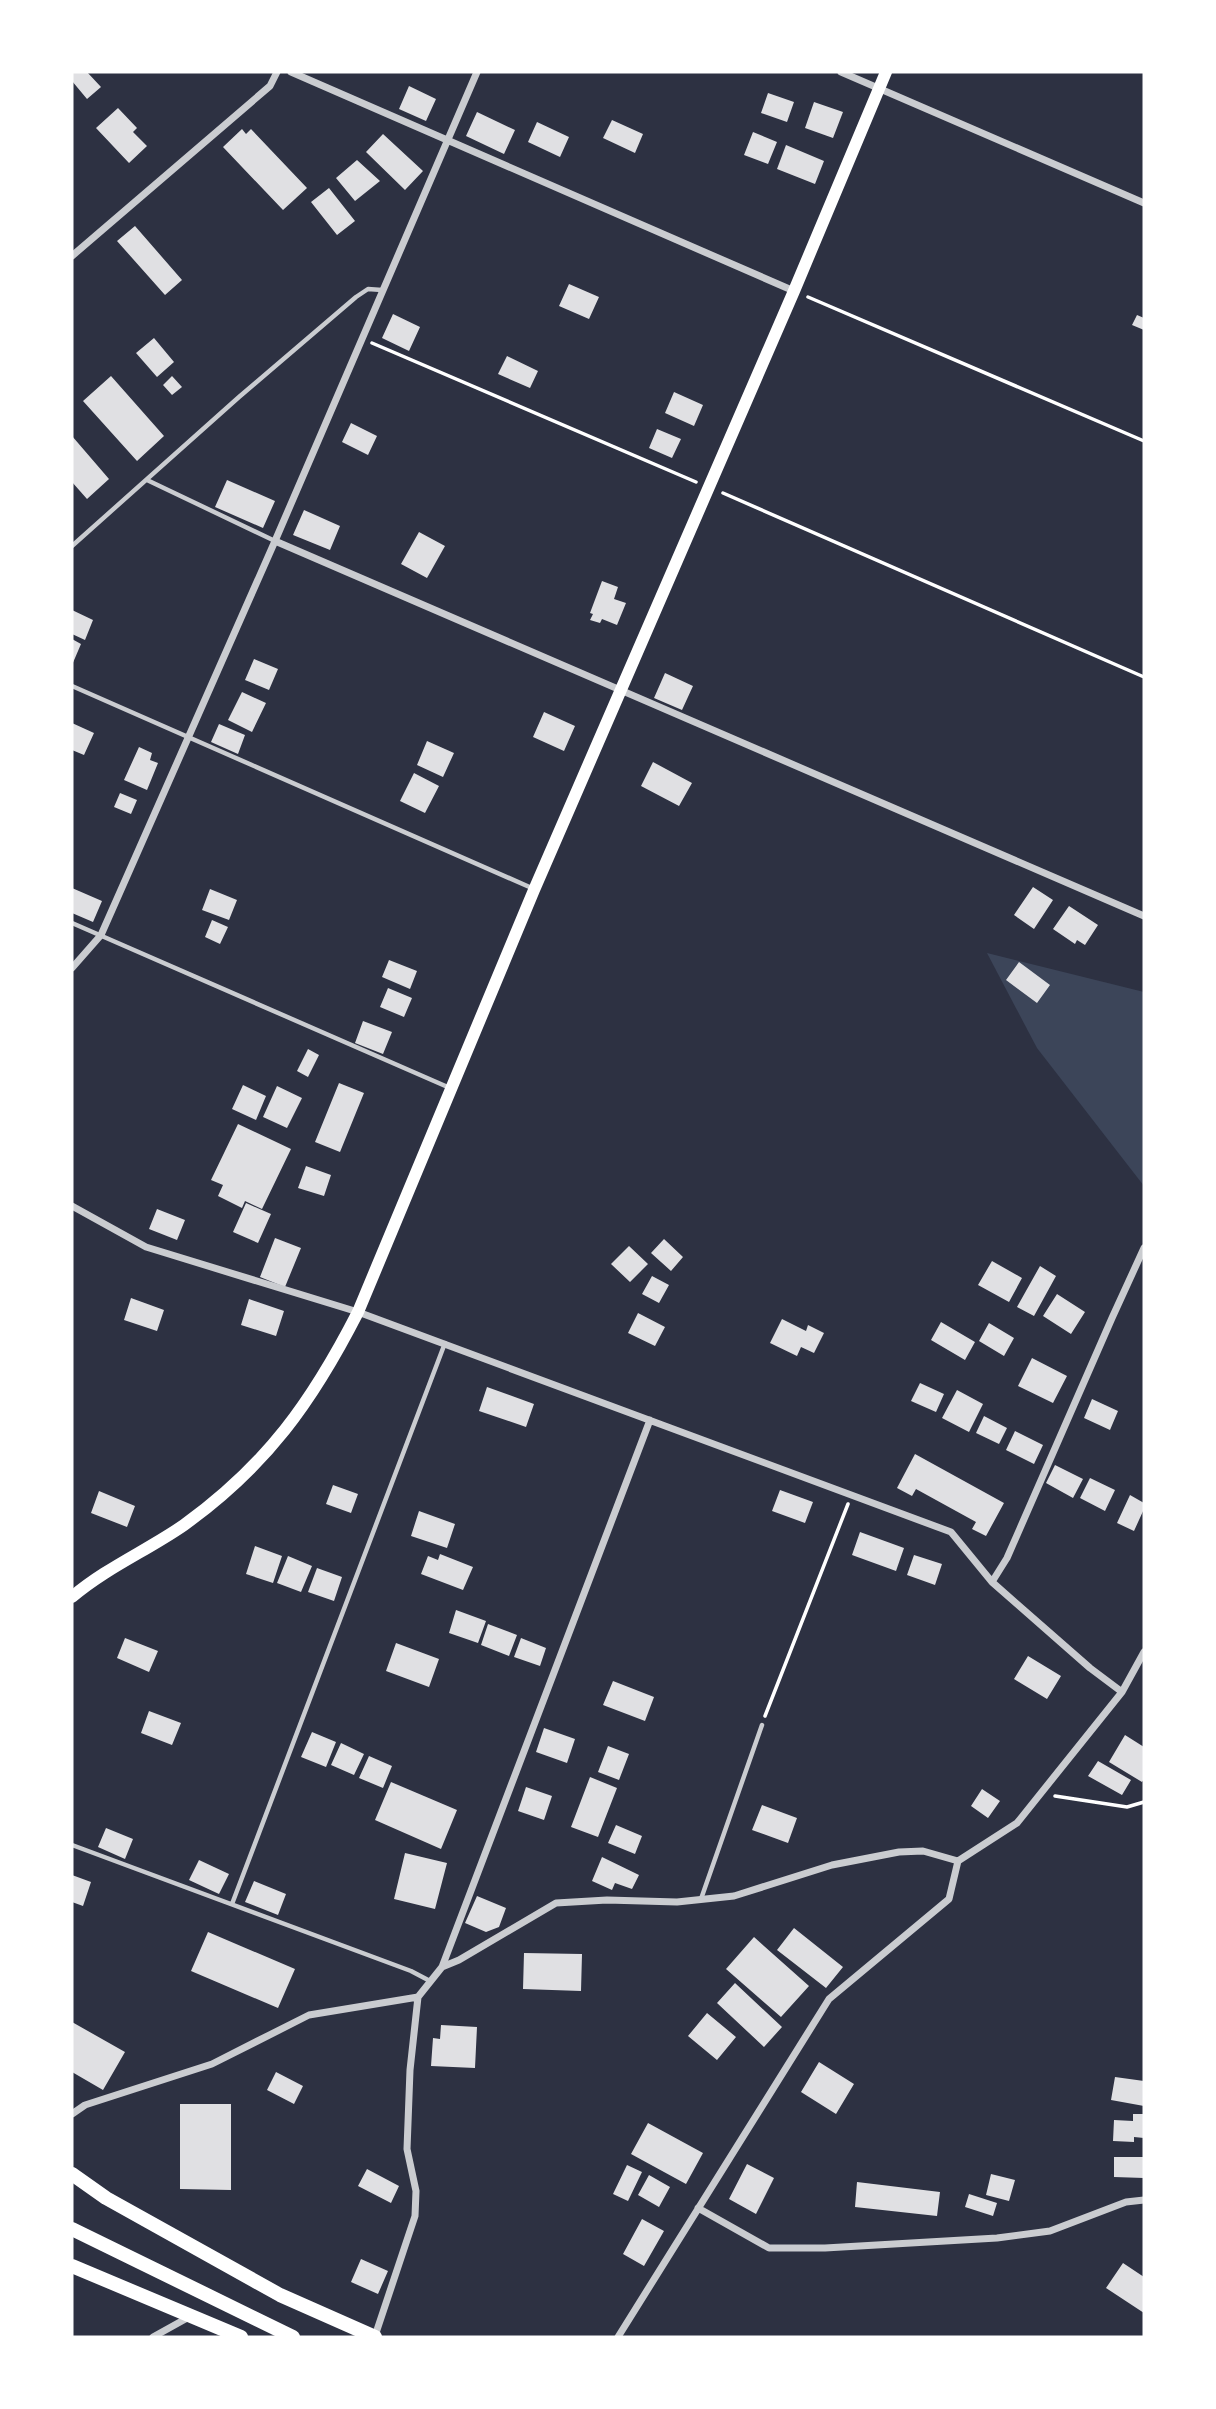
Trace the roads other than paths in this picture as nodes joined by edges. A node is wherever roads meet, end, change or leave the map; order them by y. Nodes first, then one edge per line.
1 (277, 72) edge
2 (291, 72) edge
3 (477, 72) edge
4 (841, 72) edge
5 (886, 72) edge
6 (879, 88) junction
7 (447, 139) junction
8 (1144, 203) edge
9 (72, 256) edge
10 (382, 290) junction
11 (794, 291) junction
12 (147, 480) junction
13 (275, 541) junction
14 (72, 546) edge
15 (72, 686) edge
16 (622, 690) junction
17 (189, 737) junction
18 (534, 890) junction
19 (1144, 916) edge
20 (72, 923) edge
21 (100, 935) junction
22 (72, 968) edge
23 (451, 1088) junction
24 (72, 1206) edge
25 (1144, 1248) edge
26 (358, 1312) junction
27 (445, 1343) junction
28 (650, 1420) junction
29 (992, 1582) junction
30 (72, 1597) edge
31 (1144, 1653) edge
32 (1122, 1692) junction
33 (762, 1725) road end
34 (72, 1845) edge
35 (958, 1861) junction
36 (701, 1899) junction
37 (232, 1904) junction
38 (442, 1967) junction
39 (430, 1981) junction
40 (418, 1997) junction
41 (72, 2114) edge
42 (72, 2174) edge
43 (1144, 2200) edge
44 (698, 2208) junction
45 (72, 2229) edge
46 (72, 2266) edge
47 (191, 2316) junction
48 (153, 2337) edge
49 (242, 2337) edge
50 (293, 2337) edge
51 (375, 2337) edge
52 (618, 2337) edge

1 - 9 street
2 - 7 street
3 - 7 street
4 - 6 street
5 - 6 main road
6 - 8 street
6 - 11 main road
7 - 10 street
7 - 11 street
10 - 12 lane
10 - 13 street
11 - 16 main road
12 - 13 lane
12 - 14 lane
13 - 16 street
13 - 17 street
15 - 17 lane
16 - 18 main road
16 - 19 street
17 - 18 lane
17 - 21 street
18 - 23 main road
20 - 21 lane
21 - 22 street
21 - 23 lane
23 - 26 main road
24 - 26 street
25 - 29 street
26 - 27 street
26 - 30 main road
27 - 28 street
27 - 37 lane
28 - 29 street
28 - 38 street
29 - 32 street
31 - 32 street
32 - 35 street
33 - 36 lane
34 - 37 lane
35 - 36 street
35 - 44 street
36 - 38 street
37 - 39 lane
38 - 39 street
39 - 40 street
40 - 41 street
40 - 51 street
42 - 51 highway
43 - 44 street
44 - 52 street
45 - 50 highway
46 - 47 highway
47 - 48 street
47 - 49 highway

